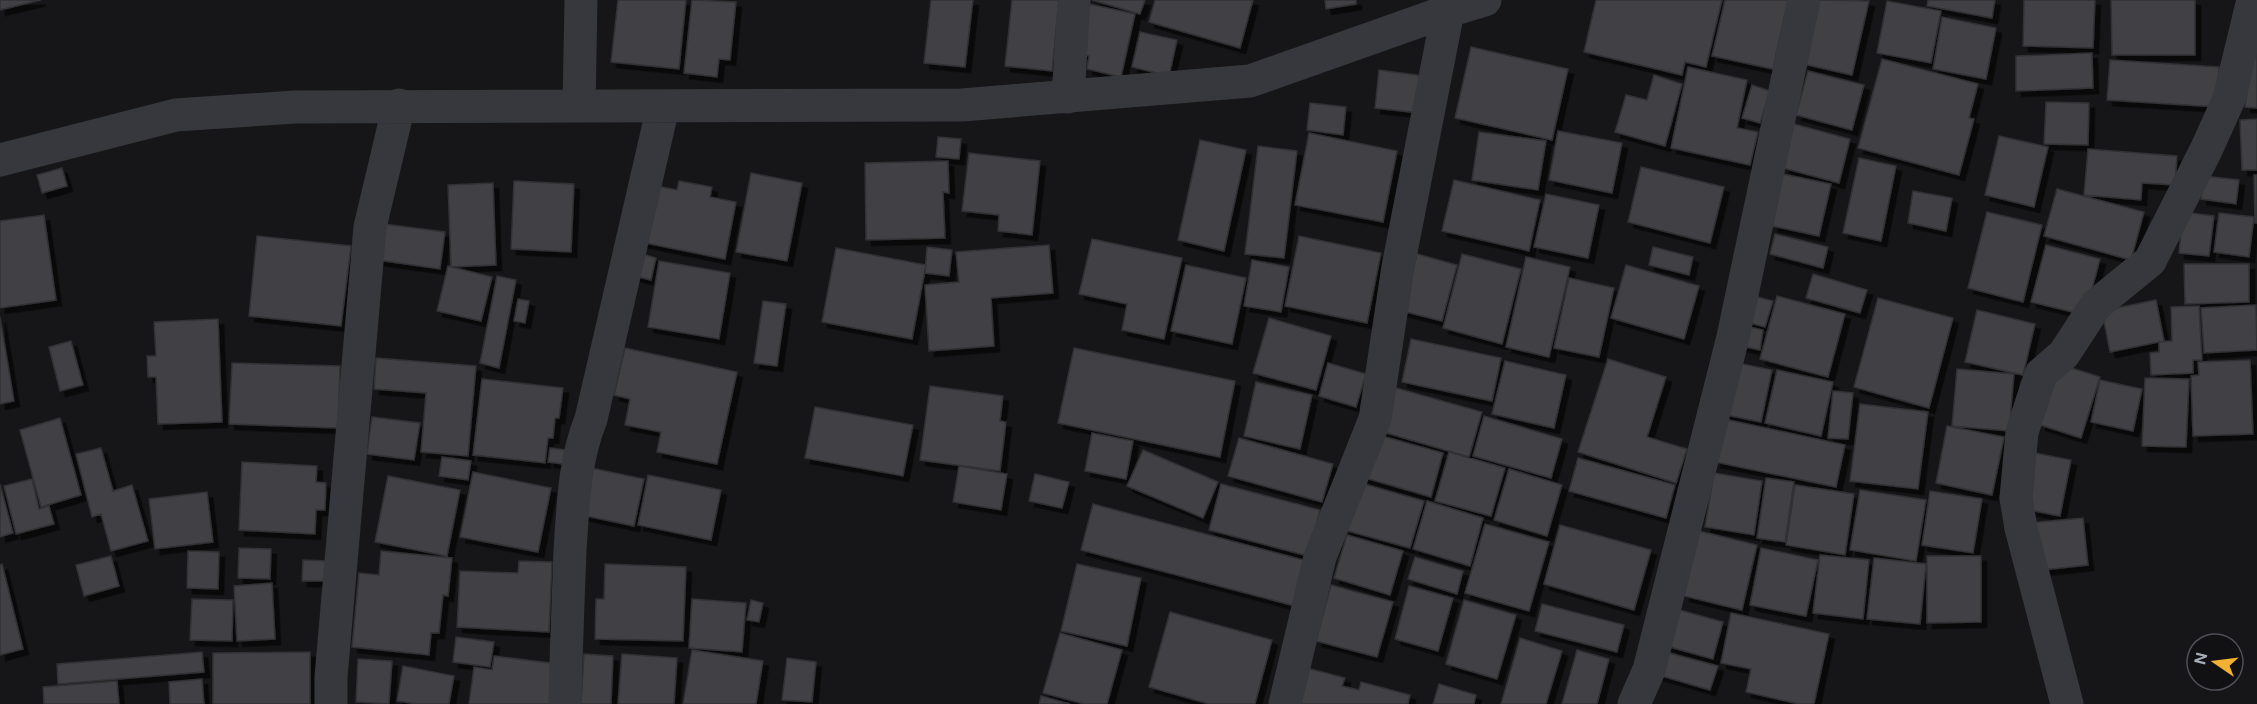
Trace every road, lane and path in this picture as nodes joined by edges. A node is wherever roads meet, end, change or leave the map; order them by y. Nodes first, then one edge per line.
1 (581, 0) edge
2 (1074, 0) edge
3 (1485, 0) edge
4 (1804, 0) edge
5 (2253, 0) edge
6 (1448, 11) junction
7 (1068, 97) junction
8 (399, 105) junction
9 (579, 106) junction
10 (663, 106) junction
11 (0, 160) edge
12 (331, 704) edge
13 (565, 704) edge
14 (1284, 704) edge
15 (1634, 704) edge
16 (2067, 704) edge

1 - 9 street
2 - 7 street
3 - 6 street
4 - 15 street
5 - 16 street
6 - 7 street
6 - 14 street
7 - 10 street
8 - 9 street
8 - 11 street
8 - 12 street
9 - 10 street
10 - 13 street

